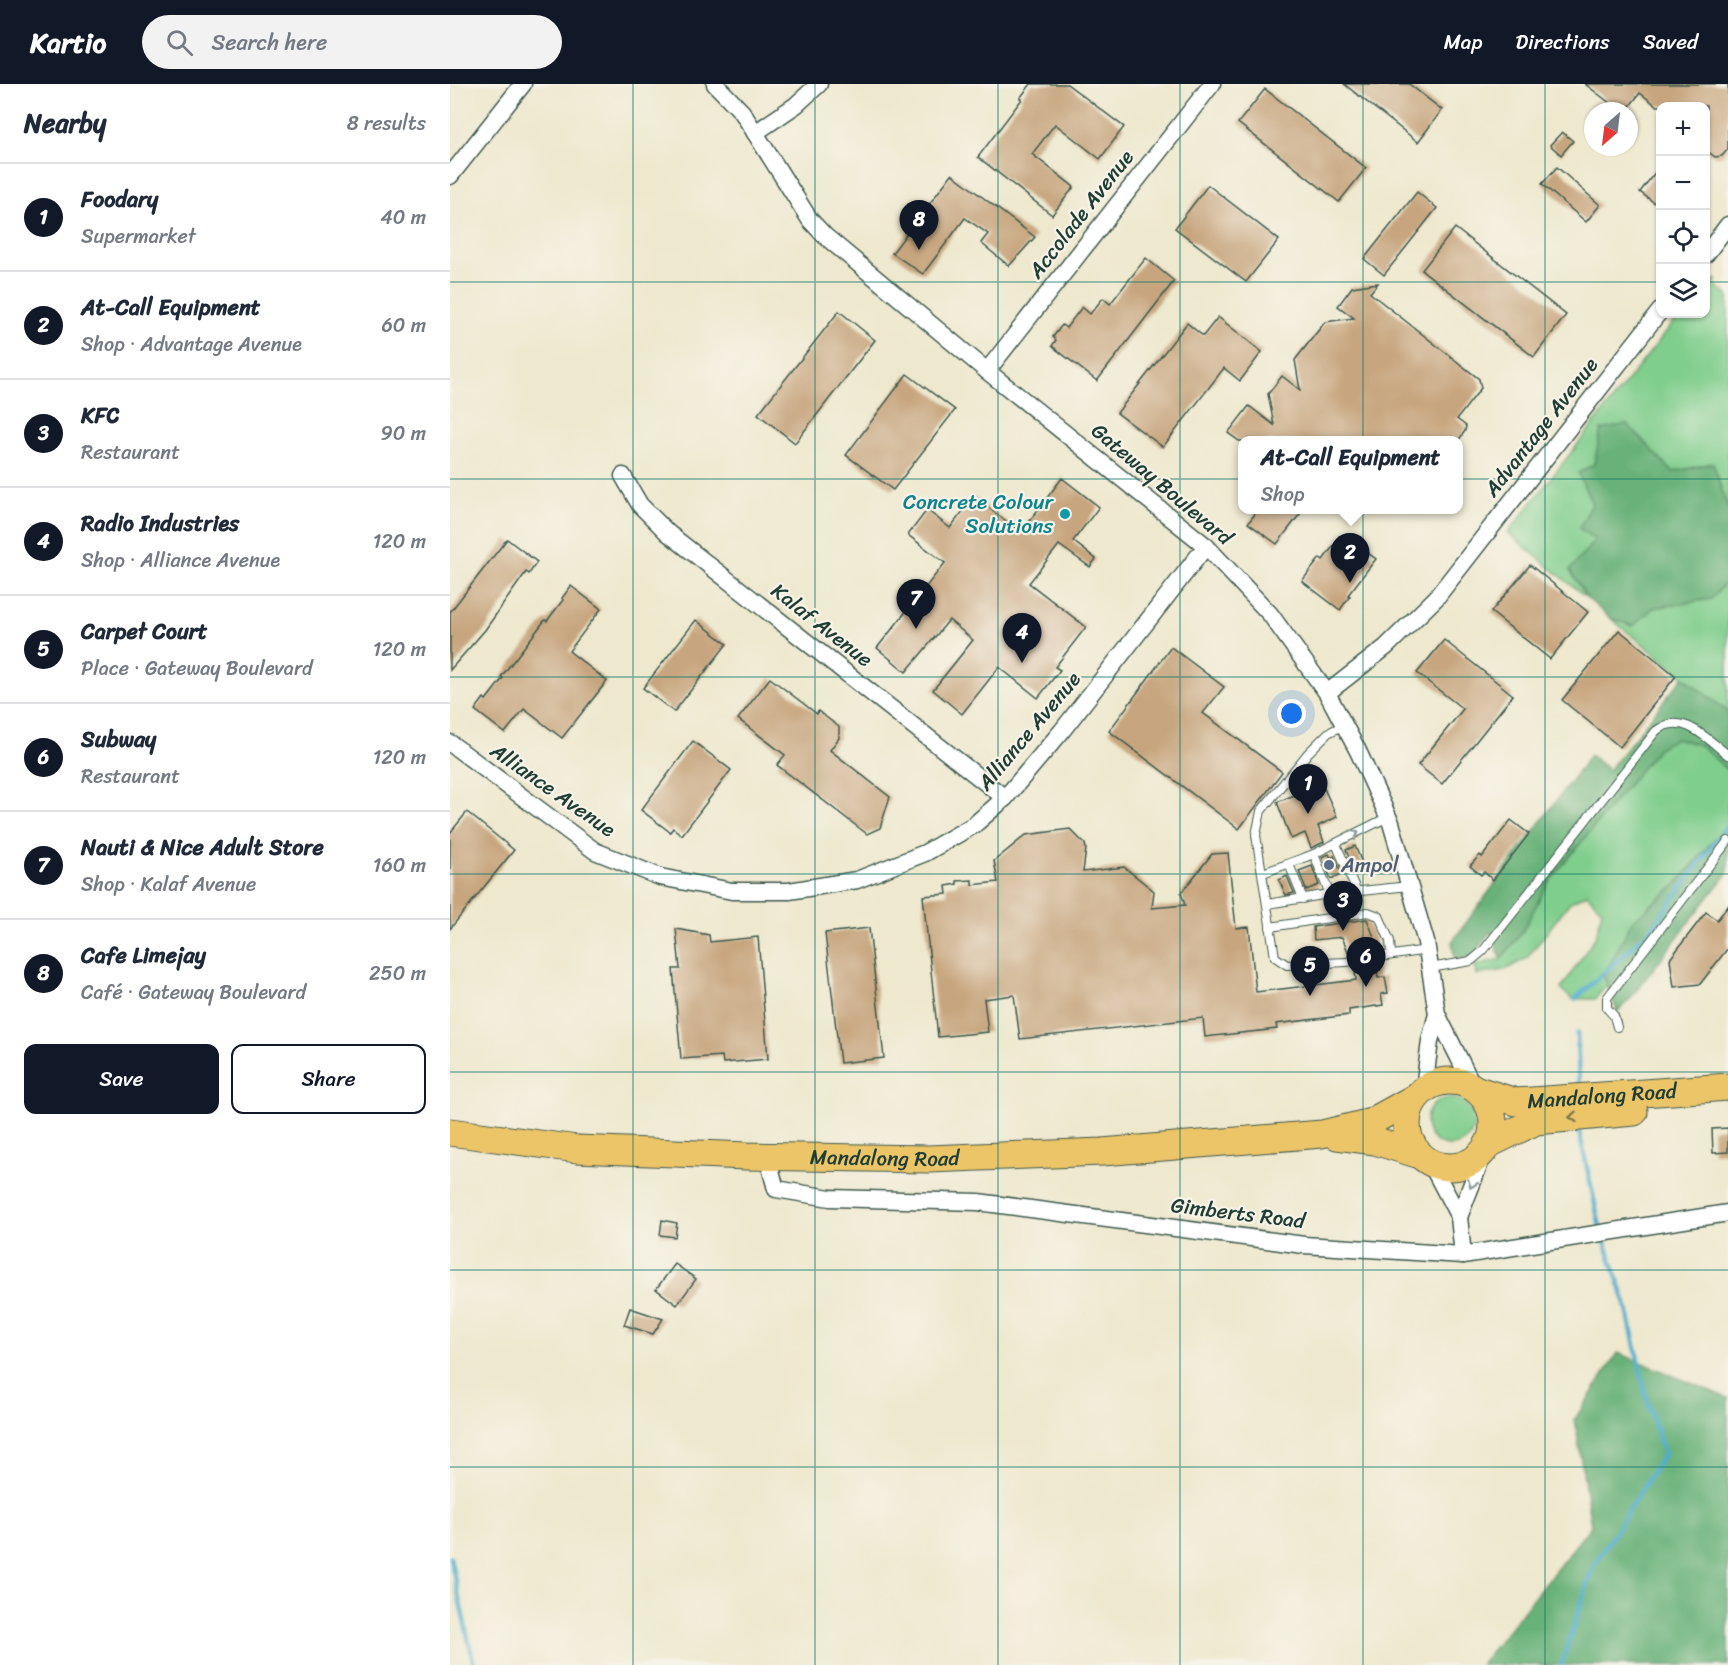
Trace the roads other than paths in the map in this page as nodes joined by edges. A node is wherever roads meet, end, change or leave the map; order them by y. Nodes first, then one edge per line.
1 (523, 84) edge
2 (715, 84) edge
3 (819, 84) edge
4 (1212, 84) edge
5 (755, 133) junction
6 (450, 176) edge
7 (1728, 225) edge
8 (1710, 249) edge
9 (1656, 316) edge
10 (987, 371) junction
11 (623, 476) dead end
12 (1206, 546) junction
13 (1328, 693) junction
14 (1344, 725) junction
15 (450, 743) edge
16 (1728, 755) edge
17 (1005, 798) junction
18 (1388, 817) junction
19 (1728, 841) edge
20 (1336, 844) junction
21 (1314, 854) junction
22 (1289, 864) junction
23 (1263, 873) junction
24 (1409, 886) junction
25 (1357, 892) junction
26 (1330, 895) junction
27 (1303, 899) junction
28 (1267, 904) junction
29 (1270, 927) junction
30 (1427, 950) junction
31 (1392, 955) junction
32 (1430, 968) junction
33 (1437, 1014) junction
34 (1617, 1027) dead end
35 (1728, 1087) edge
36 (1475, 1088) junction
37 (1420, 1093) junction
38 (1728, 1103) edge
39 (450, 1132) edge
40 (1322, 1134) junction
41 (1487, 1147) junction
42 (767, 1156) junction
43 (1425, 1159) junction
44 (1728, 1213) edge
45 (1459, 1217) junction
46 (1463, 1255) junction

1 - 6 street
2 - 5 street, Gateway Boulevard
3 - 5 street
4 - 10 street, Accolade Avenue
5 - 10 street, Gateway Boulevard
7 - 8 street
9 - 13 street, Advantage Avenue
10 - 12 street, Gateway Boulevard
11 - 17 street, Kalaf Avenue
12 - 13 street, Gateway Boulevard
12 - 17 street, Alliance Avenue
13 - 14 street, Gateway Boulevard
14 - 18 street, Gateway Boulevard
14 - 23 lane
15 - 17 street, Alliance Avenue
16 - 32 lane
20 -> 18 lane
18 - 24 street, Gateway Boulevard
19 - 34 lane
20 - 21 lane
20 - 25 lane
21 - 22 lane
21 - 26 lane
22 - 23 lane
22 - 27 lane
23 - 28 lane
24 - 25 lane
24 - 30 street, Gateway Boulevard
25 - 26 lane
26 - 27 lane
27 - 28 lane
28 - 29 lane
29 - 31 lane
29 - 31 lane
30 - 31 lane
30 - 32 street, Gateway Boulevard
32 - 33 street, Gateway Boulevard
33 - 36 street, Gateway Boulevard
33 - 37 street, Gateway Boulevard
35 - 36 main road, Mandalong Road
36 - 37 main road
36 - 41 main road
37 - 40 main road, Mandalong Road
37 - 43 main road
38 -> 41 main road, Mandalong Road
39 - 42 main road, Mandalong Road
40 - 42 main road, Mandalong Road
40 - 43 main road, Mandalong Road
41 - 43 main road
41 -> 45 street
42 - 46 street, Gimberts Road
43 - 45 street
44 - 46 street, Gimberts Road
45 - 46 street

